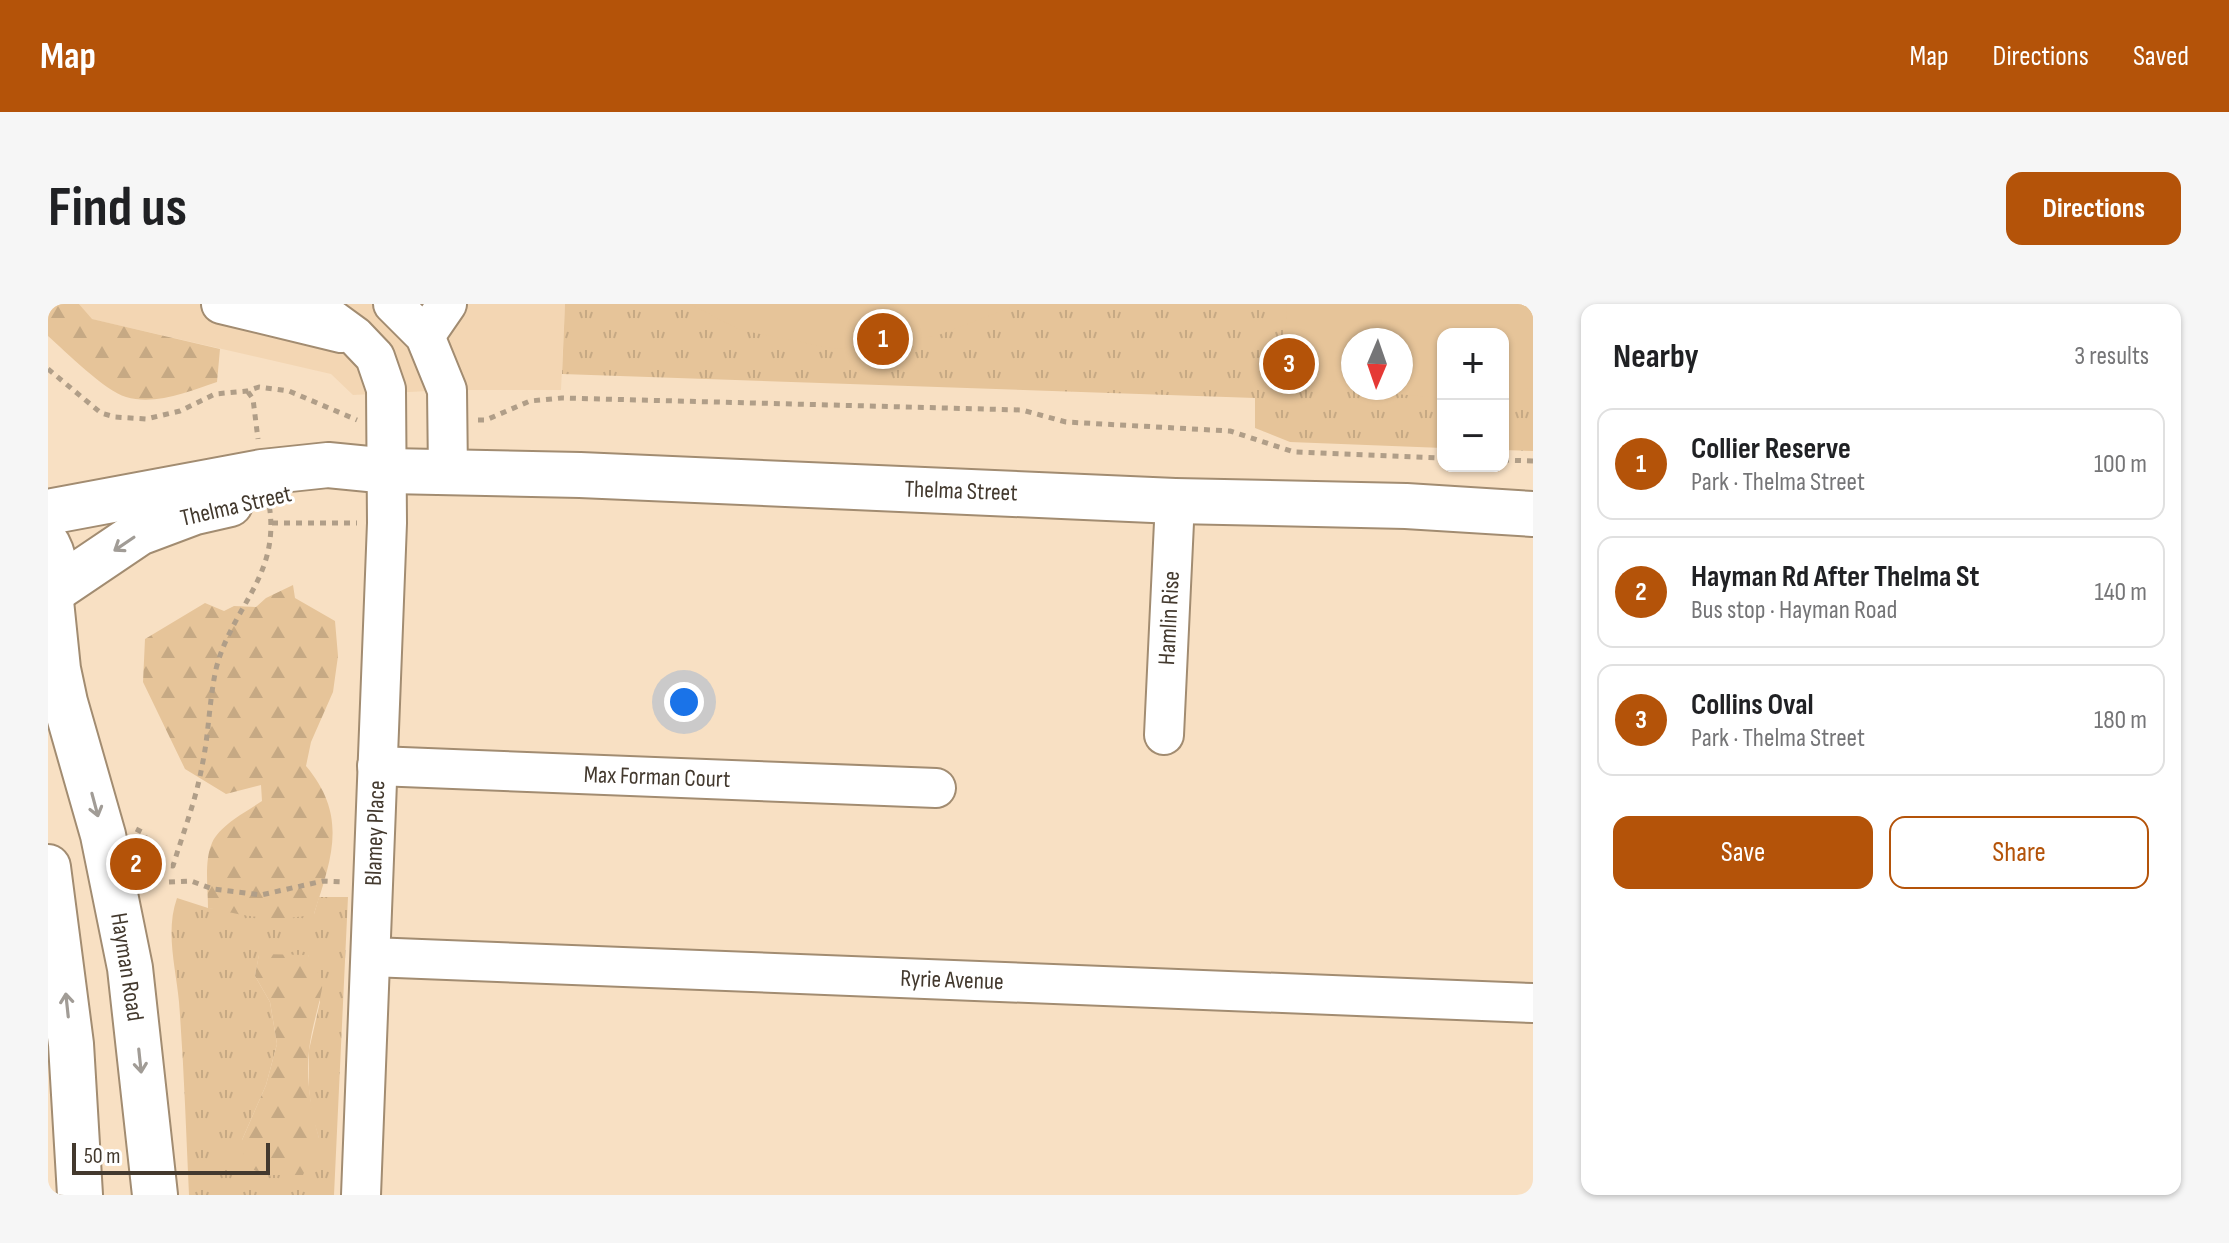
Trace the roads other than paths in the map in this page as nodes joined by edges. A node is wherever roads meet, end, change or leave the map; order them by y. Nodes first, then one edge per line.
1 (221, 304) edge
2 (311, 304) edge
3 (393, 304) edge
4 (447, 304) edge
5 (355, 336) junction
6 (425, 336) junction
7 (389, 471) junction
8 (448, 473) junction
9 (264, 484) junction
10 (1175, 501) junction
11 (48, 512) edge
12 (1533, 514) edge
13 (48, 545) edge
14 (51, 599) edge
15 (1164, 735) dead end
16 (377, 766) junction
17 (936, 788) dead end
18 (48, 867) edge
19 (371, 957) junction
20 (1533, 1003) edge
21 (80, 1195) edge
22 (155, 1195) edge
23 (361, 1195) edge

1 - 5 street
2 - 5 street, Blamey Place
3 - 6 street
4 - 6 street
5 - 7 street, Blamey Place
6 - 8 street
7 - 8 main road, Thelma Street
7 - 9 main road, Thelma Street
7 - 16 street, Blamey Place
8 - 10 main road, Thelma Street
9 - 11 main road, Thelma Street
9 -> 14 main road, Thelma Street
10 - 12 main road, Thelma Street
10 - 15 street, Hamlin Rise
13 - 14 main road, Hayman Road
14 -> 22 main road, Hayman Road
16 - 17 street, Max Forman Court
16 - 19 street, Blamey Place
21 -> 18 main road
19 - 20 street, Ryrie Avenue
19 - 23 street, Blamey Place

